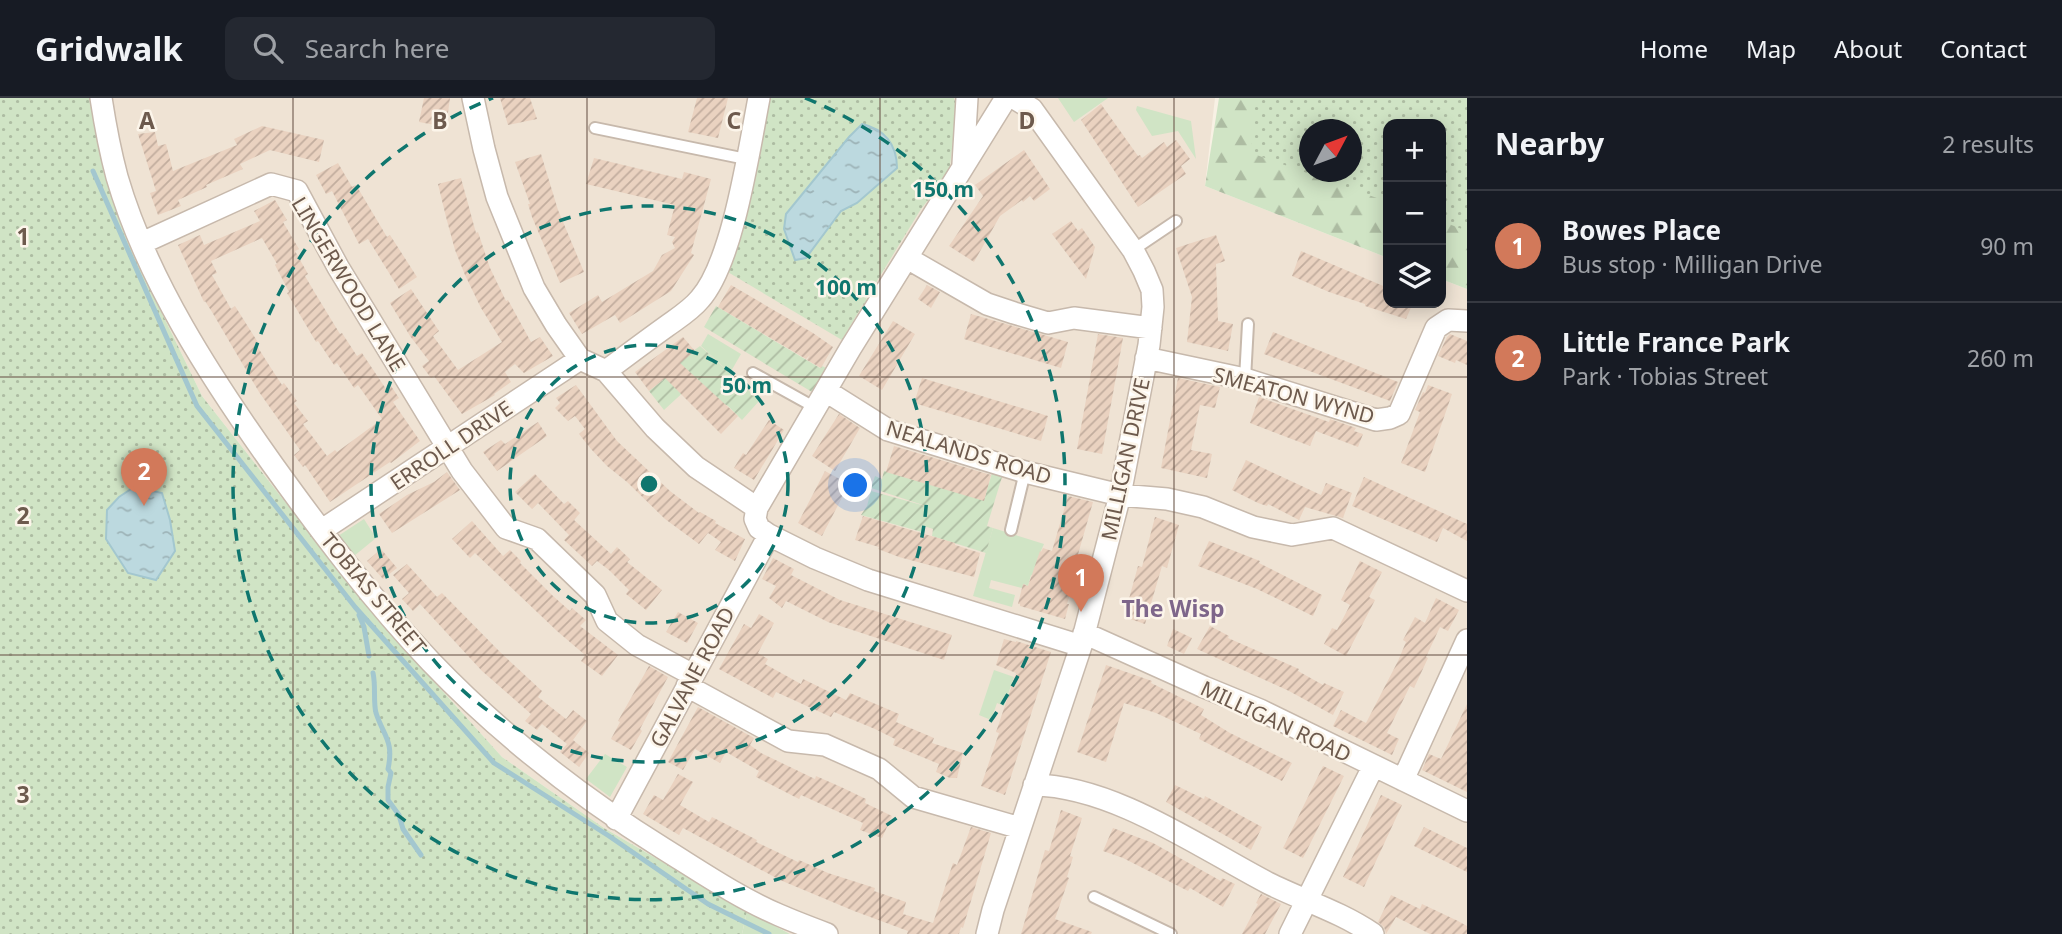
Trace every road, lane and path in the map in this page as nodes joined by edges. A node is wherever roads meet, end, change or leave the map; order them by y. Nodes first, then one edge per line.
1 (101, 98) edge
2 (473, 98) edge
3 (759, 98) edge
4 (967, 98) edge
5 (1006, 98) edge
6 (1030, 102) edge
7 (595, 128) dead end
8 (747, 159) junction
9 (963, 166) junction
10 (1176, 220) dead end
11 (142, 243) junction
12 (1133, 250) junction
13 (907, 258) junction
14 (1467, 321) edge
15 (1248, 324) dead end
16 (1151, 328) junction
17 (1146, 358) junction
18 (580, 359) junction
19 (606, 371) junction
20 (754, 373) dead end
21 (1245, 379) junction
22 (821, 400) junction
23 (449, 446) junction
24 (1026, 472) junction
25 (1120, 495) junction
26 (757, 508) junction
27 (322, 530) junction
28 (1011, 530) dead end
29 (769, 534) junction
30 (1467, 591) edge
31 (1083, 640) junction
32 (1467, 640) edge
33 (1459, 677) edge
34 (690, 681) junction
35 (1373, 767) junction
36 (1403, 780) junction
37 (1034, 785) junction
38 (1467, 811) edge
39 (615, 819) junction
40 (1020, 828) junction
41 (1094, 897) dead end
42 (1307, 900) junction
43 (827, 934) edge
44 (987, 934) edge
45 (1171, 934) edge
46 (1290, 934) edge
47 (1373, 934) edge

1 - 11 street, TOBIAS STREET
2 - 18 street
3 - 8 street
4 - 9 street
5 - 9 street
6 - 12 street, MILLIGAN DRIVE
7 - 8 lane
8 - 19 street
9 - 13 street
10 - 12 lane
11 - 23 street, LINGERWOOD LANE
11 - 27 street, TOBIAS STREET
12 - 16 street, MILLIGAN DRIVE
13 - 16 street
13 - 22 street
14 - 21 street, SMEATON WYND
15 - 21 lane
16 - 17 street, MILLIGAN DRIVE
17 - 21 street, SMEATON WYND
17 - 25 street, MILLIGAN DRIVE
18 - 19 street
18 - 23 street, ERROLL DRIVE
19 - 26 street
20 - 22 lane
22 - 24 street, NEALANDS ROAD
22 - 26 street
23 - 27 street, ERROLL DRIVE
23 - 34 street, LINGERWOOD LANE
24 - 25 street, NEALANDS ROAD
24 - 28 lane
25 - 30 street, NEALANDS ROAD
25 - 31 street, MILLIGAN DRIVE
26 - 29 street
27 - 39 street, TOBIAS STREET
29 - 31 street, MILLIGAN ROAD
29 - 34 street, GALVANE ROAD
31 - 35 street, MILLIGAN ROAD
31 - 37 street, MILLIGAN DRIVE
32 - 33 street
33 - 36 street
34 - 39 street, GALVANE ROAD
34 - 40 street, LINGERWOOD LANE
35 - 36 street, MILLIGAN ROAD
35 - 42 street
36 - 38 street, MILLIGAN ROAD
37 - 40 street, MILLIGAN DRIVE
37 - 42 street
39 - 43 street, TOBIAS STREET
40 - 44 street, MILLIGAN DRIVE
41 - 45 lane
42 - 46 street
42 - 47 street

